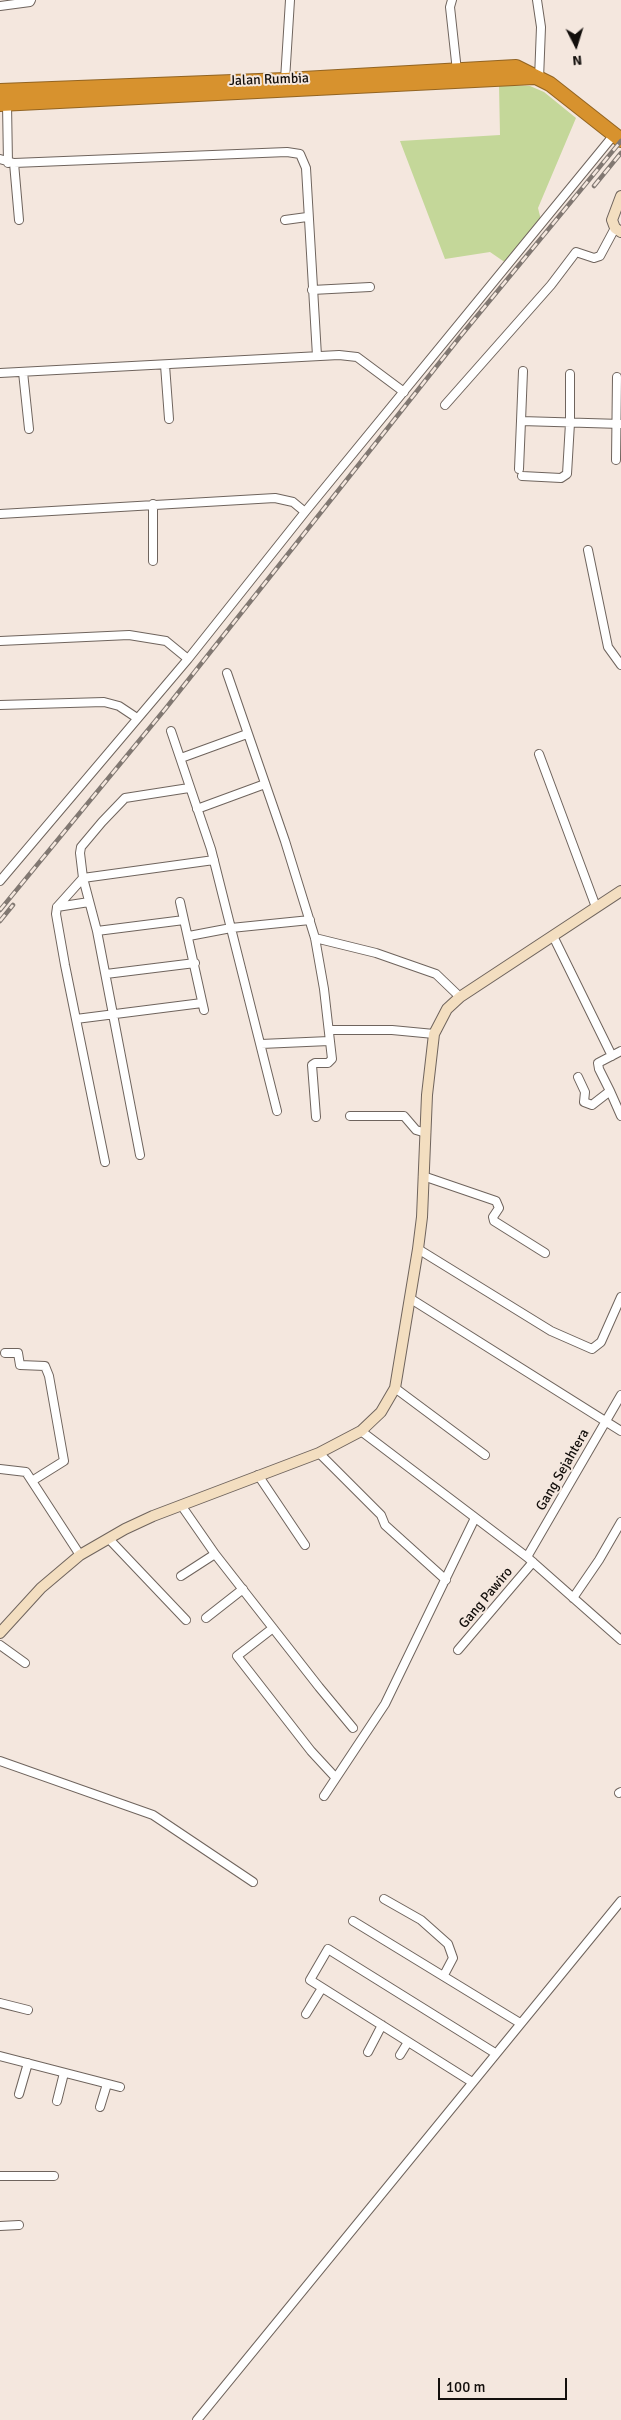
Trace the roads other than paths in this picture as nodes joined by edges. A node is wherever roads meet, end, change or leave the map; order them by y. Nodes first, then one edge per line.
1 (31, 0) edge
2 (290, 0) edge
3 (452, 0) edge
4 (537, 0) edge
5 (0, 6) edge
6 (457, 71) junction
7 (537, 78) junction
8 (285, 80) junction
9 (0, 91) edge
10 (3, 104) edge
11 (617, 138) edge
12 (0, 159) edge
13 (11, 163) junction
14 (621, 196) edge
15 (307, 217) junction
16 (19, 220) dead end
17 (285, 220) dead end
18 (618, 230) edge
19 (370, 287) dead end
20 (312, 290) junction
21 (317, 356) junction
22 (165, 365) junction
23 (522, 371) dead end
24 (23, 372) junction
25 (0, 373) edge
26 (570, 374) dead end
27 (618, 377) dead end
28 (404, 392) junction
29 (445, 405) dead end
30 (169, 419) dead end
31 (521, 421) junction
32 (570, 423) junction
33 (619, 424) edge
34 (28, 429) dead end
35 (616, 460) dead end
36 (153, 504) junction
37 (305, 512) junction
38 (0, 514) edge
39 (588, 550) dead end
40 (153, 561) dead end
41 (0, 640) edge
42 (188, 659) junction
43 (621, 666) edge
44 (227, 673) dead end
45 (0, 705) edge
46 (137, 718) junction
47 (171, 731) dead end
48 (247, 734) junction
49 (539, 754) dead end
50 (181, 758) junction
51 (265, 784) junction
52 (190, 788) junction
53 (197, 809) junction
54 (214, 860) junction
55 (83, 878) junction
56 (0, 881) edge
57 (621, 891) edge
58 (89, 902) junction
59 (180, 902) dead end
60 (57, 907) junction
61 (596, 907) junction
62 (184, 920) junction
63 (310, 920) junction
64 (231, 928) junction
65 (97, 931) junction
66 (189, 936) junction
67 (553, 936) junction
68 (315, 938) junction
69 (195, 963) junction
70 (106, 974) junction
71 (460, 997) junction
72 (114, 1016) junction
73 (76, 1019) junction
74 (329, 1030) junction
75 (434, 1034) junction
76 (329, 1041) junction
77 (261, 1044) junction
78 (621, 1051) edge
79 (612, 1056) junction
80 (578, 1077) dead end
81 (610, 1091) junction
82 (277, 1112) dead end
83 (350, 1116) dead end
84 (621, 1116) edge
85 (316, 1117) dead end
86 (426, 1133) junction
87 (140, 1155) dead end
88 (105, 1162) dead end
89 (423, 1176) junction
90 (418, 1250) junction
91 (545, 1253) dead end
92 (621, 1297) edge
93 (410, 1299) junction
94 (5, 1353) dead end
95 (395, 1388) junction
96 (621, 1395) edge
97 (606, 1421) junction
98 (621, 1430) edge
99 (361, 1431) junction
100 (320, 1453) junction
101 (485, 1455) dead end
102 (0, 1469) edge
103 (258, 1475) junction
104 (32, 1482) junction
105 (181, 1505) junction
106 (475, 1518) junction
107 (621, 1522) edge
108 (109, 1539) junction
109 (305, 1545) dead end
110 (215, 1554) junction
111 (80, 1555) junction
112 (530, 1560) junction
113 (181, 1576) dead end
114 (446, 1580) junction
115 (243, 1589) junction
116 (573, 1598) junction
117 (206, 1618) dead end
118 (186, 1620) dead end
119 (273, 1628) junction
120 (0, 1631) edge
121 (621, 1640) edge
122 (0, 1645) edge
123 (458, 1650) dead end
124 (25, 1663) dead end
125 (353, 1728) dead end
126 (0, 1761) edge
127 (335, 1777) junction
128 (324, 1796) dead end
129 (253, 1882) dead end
130 (384, 1899) dead end
131 (621, 1901) edge
132 (353, 1921) dead end
133 (444, 1975) junction
134 (322, 1988) junction
135 (0, 2003) edge
136 (28, 2010) dead end
137 (306, 2014) dead end
138 (520, 2023) junction
139 (382, 2025) junction
140 (408, 2042) junction
141 (368, 2052) dead end
142 (495, 2053) junction
143 (400, 2055) dead end
144 (0, 2056) edge
145 (28, 2063) junction
146 (64, 2073) junction
147 (472, 2082) junction
148 (106, 2084) junction
149 (120, 2087) dead end
150 (19, 2094) dead end
151 (57, 2101) dead end
152 (100, 2107) dead end
153 (0, 2176) edge
154 (54, 2176) dead end
155 (19, 2225) dead end
156 (0, 2226) edge
157 (197, 2420) edge

1 - 5 street
2 - 8 street
3 - 6 street
4 - 7 street
6 - 7 highway, Jalan Rumbia
6 - 8 highway, Jalan Rumbia
7 - 10 highway, Jalan Rumbia
7 - 11 highway
8 - 9 highway, Jalan Rumbia
10 - 13 street
11 - 28 street
12 - 13 street
13 - 15 street
13 - 16 street
14 - 18 street
15 - 17 street
15 - 20 street
18 - 29 street
19 - 20 street
20 - 21 street
21 - 22 street
21 - 28 street
22 - 24 street
22 - 30 street
23 - 31 street
24 - 25 street
24 - 34 street
26 - 32 street
27 - 33 street
28 - 37 street
31 - 32 street
31 - 32 street
32 - 33 street
33 - 35 street
36 - 37 street
36 - 38 street
36 - 40 street
37 - 42 street
39 - 43 street
41 - 42 street
42 - 46 street
44 - 48 street
45 - 46 street
46 - 56 street
47 - 50 street
48 - 50 street
48 - 51 street
49 - 61 street
50 - 52 street
51 - 53 street
51 - 63 street
52 - 53 street
52 - 55 street
53 - 54 street
54 - 55 street
54 - 64 street
55 - 58 street
55 - 60 street
57 - 61 street
58 - 60 street
58 - 65 street
59 - 62 street
60 - 73 street
61 - 67 street
62 - 65 street
62 - 66 street
63 - 64 street
63 - 68 street
64 - 66 street
64 - 77 street
65 - 70 street
66 - 69 street
67 - 71 street
67 - 79 street
68 - 71 street
68 - 74 street
69 - 70 street
69 - 72 street
70 - 72 street
71 - 75 street
72 - 73 street
72 - 87 street
73 - 88 street
74 - 75 street
74 - 76 street
75 - 86 street
76 - 77 street
76 - 85 street
77 - 82 street
78 - 79 street
79 - 81 street
80 - 81 street
81 - 84 street
83 - 86 street
86 - 89 street
89 - 90 street
89 - 91 street
90 - 92 street
90 - 93 street
93 - 95 street
93 - 97 street
94 - 104 street
95 - 99 street
95 - 101 street
96 - 97 street, Gang Sejahtera
97 - 98 street
97 - 112 street, Gang Sejahtera
99 - 100 street
99 - 106 street
100 - 103 street
100 - 114 street
102 - 104 street
103 - 105 street
103 - 109 street
104 - 111 street
105 - 108 street
105 - 110 street
106 - 112 street
106 - 114 street
107 - 116 street
108 - 111 street
108 - 118 street
110 - 113 street
110 - 115 street
111 - 120 street
112 - 116 street
112 - 123 street, Gang Pawiro
114 - 127 street
115 - 117 street
115 - 119 street
116 - 121 street
119 - 125 street
119 - 127 street
122 - 124 street
126 - 129 street
127 - 128 street
130 - 133 street
131 - 138 street
132 - 133 street
133 - 138 street
134 - 137 street
134 - 139 street
134 - 142 street
135 - 136 street
138 - 142 street
139 - 140 street
139 - 141 street
140 - 143 street
140 - 147 street
142 - 147 street
144 - 145 street
145 - 146 street
145 - 150 street
146 - 148 street
146 - 151 street
147 - 157 street
148 - 149 street
148 - 152 street
153 - 154 street
155 - 156 street

